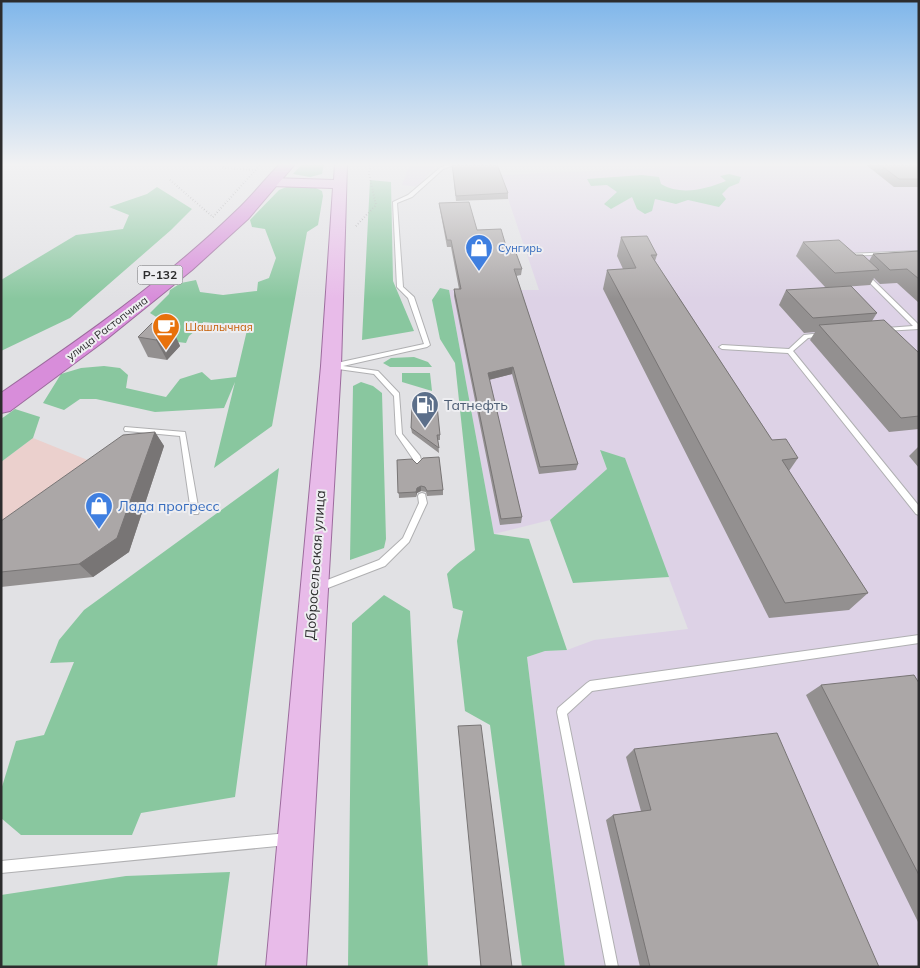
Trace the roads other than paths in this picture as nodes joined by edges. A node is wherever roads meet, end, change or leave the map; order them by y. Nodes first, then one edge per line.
1 (232, 209) edge
2 (247, 209) edge
3 (339, 209) edge
4 (395, 209) edge
5 (919, 252) edge
6 (852, 262) edge
7 (859, 268) edge
8 (918, 327) edge
9 (882, 330) edge
10 (825, 334) edge
11 (722, 347) dead end
12 (790, 351) junction
13 (331, 366) junction
14 (1, 390) edge
15 (1, 405) edge
16 (127, 429) dead end
17 (418, 464) edge
18 (422, 496) dead end
19 (195, 512) dead end
20 (919, 512) edge
21 (313, 590) junction
22 (919, 639) edge
23 (295, 839) junction
24 (1, 867) edge
25 (286, 967) edge
26 (612, 967) edge

1 - 14 highway, улица Растопчина / Р-132
2 - 15 highway, улица Растопчина / Р-132
3 - 13 main road, Добросельская улица
4 - 13 lane
5 - 6 lane
7 - 8 lane
8 - 9 lane
10 - 12 lane
11 - 12 lane
12 - 20 lane
13 - 17 lane
13 - 21 main road, Добросельская улица
16 - 19 lane
18 - 21 lane
21 - 23 main road, Добросельская улица
22 - 26 lane
23 - 24 lane
23 - 25 main road, Добросельская улица

